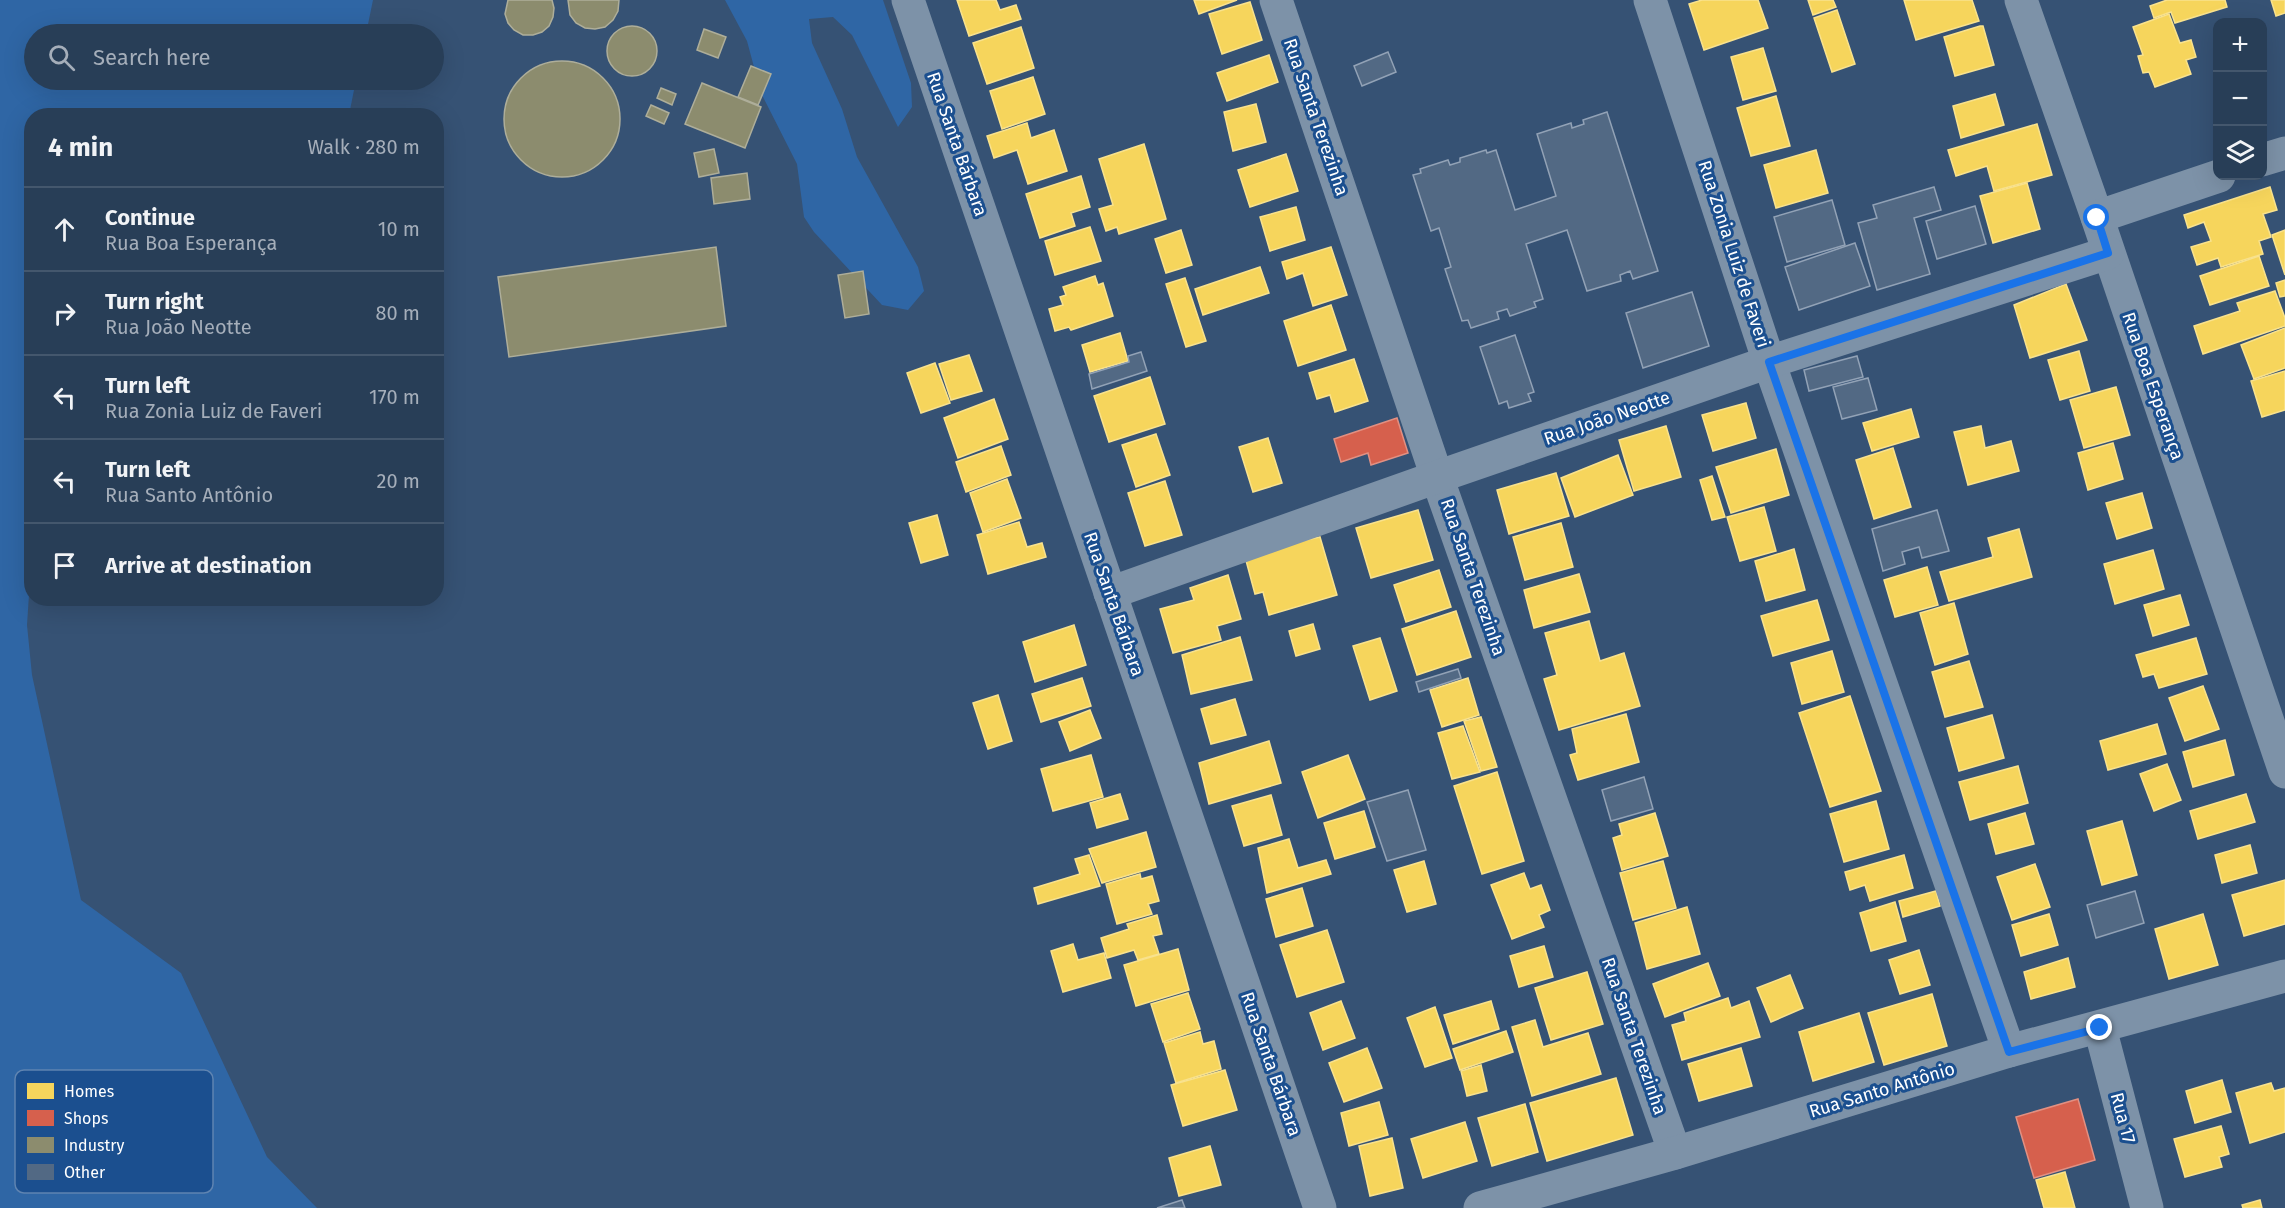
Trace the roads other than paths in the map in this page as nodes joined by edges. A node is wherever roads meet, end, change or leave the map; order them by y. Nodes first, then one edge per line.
1 (908, 0) edge
2 (1276, 0) edge
3 (1650, 0) edge
4 (2021, 0) edge
5 (2285, 153) edge
6 (2267, 158) edge
7 (2213, 178) edge
8 (2097, 218) junction
9 (2108, 253) junction
10 (1769, 362) junction
11 (1437, 477) junction
12 (1110, 593) junction
13 (2285, 772) edge
14 (2285, 976) edge
15 (2100, 1028) junction
16 (2009, 1052) junction
17 (1675, 1153) junction
18 (1320, 1208) edge
19 (1480, 1208) edge
20 (2147, 1208) edge

1 - 12 street, Rua Santa Bárbara
2 - 11 street, Rua Santa Terezinha
3 - 10 street, Rua Zonia Luiz de Faveri
4 - 8 street, Rua Boa Esperança
5 - 6 street
7 - 8 street
8 - 9 street, Rua Boa Esperança
9 - 10 street, Rua João Neotte
9 - 13 street, Rua Boa Esperança
10 - 11 street, Rua João Neotte
10 - 16 street, Rua Zonia Luiz de Faveri
11 - 12 street, Rua João Neotte
11 - 17 street, Rua Santa Terezinha
12 - 18 street, Rua Santa Bárbara
14 - 15 street, Rua Santo Antônio
15 - 16 street, Rua Santo Antônio
15 - 20 street, Rua 17
16 - 17 street, Rua Santo Antônio
17 - 19 street, Rua Santo Antônio

